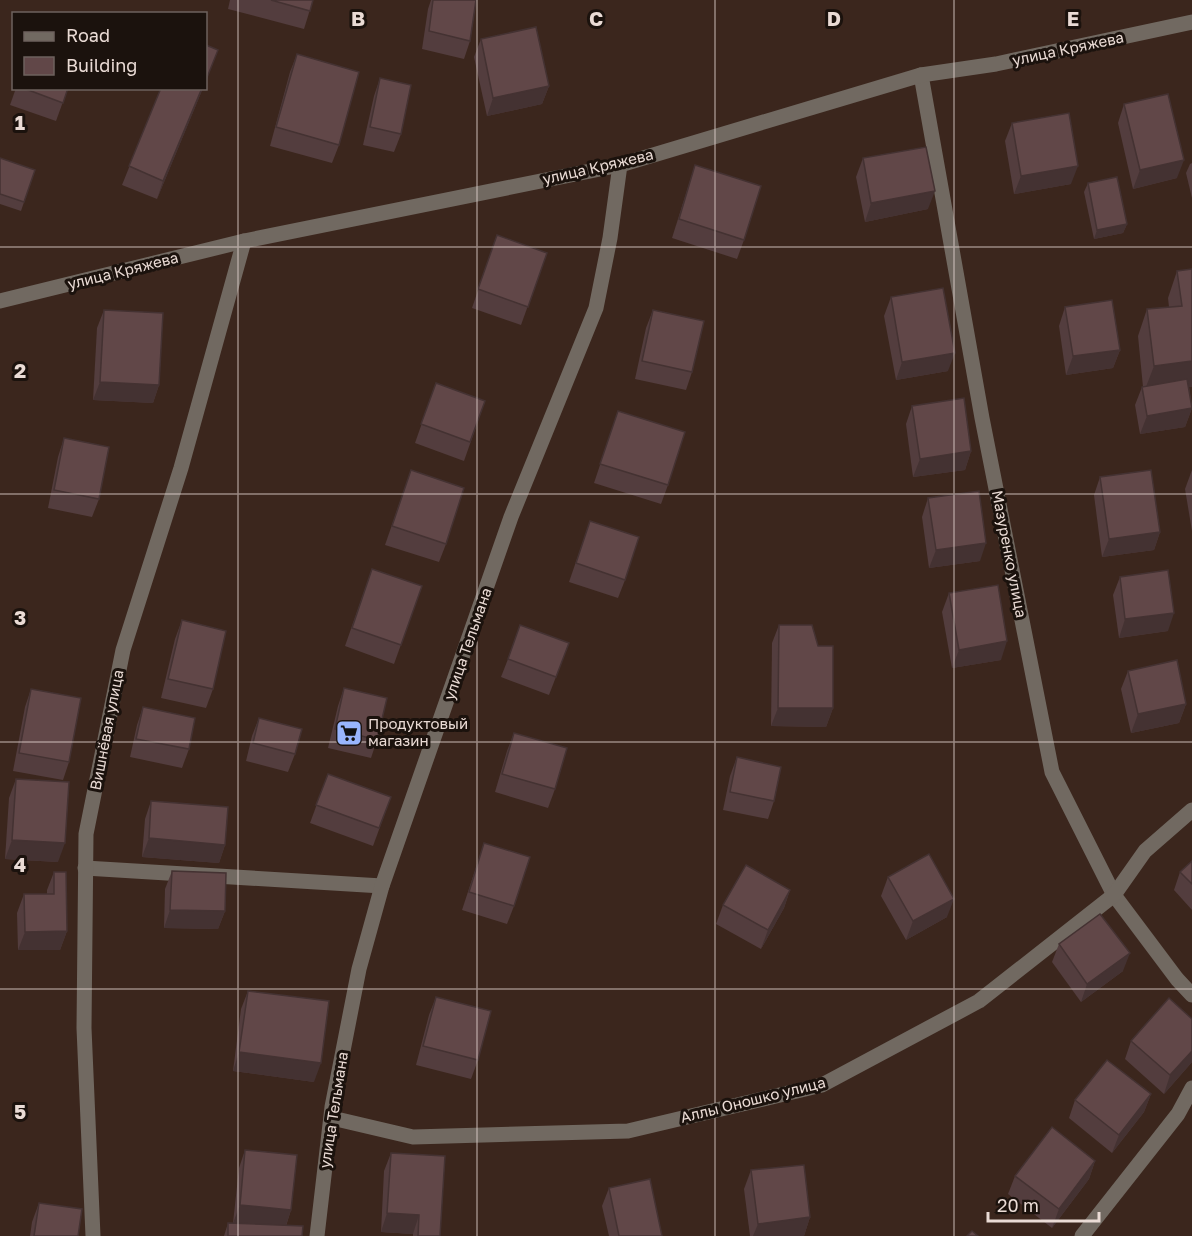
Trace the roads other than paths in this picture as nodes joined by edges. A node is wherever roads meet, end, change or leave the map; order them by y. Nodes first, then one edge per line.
1 (1192, 22) edge
2 (921, 75) junction
3 (620, 165) junction
4 (244, 241) junction
5 (0, 301) edge
6 (1192, 810) edge
7 (85, 868) junction
8 (382, 886) junction
9 (1114, 895) junction
10 (1192, 995) edge
11 (1192, 1088) edge
12 (332, 1118) junction
13 (93, 1236) edge
14 (317, 1236) edge
15 (1082, 1236) edge

1 - 2 street, улица Кряжева
2 - 3 street, улица Кряжева
2 - 9 street, Мазуренко улица
3 - 4 street, улица Кряжева
3 - 8 street, улица Тельмана
4 - 5 street, улица Кряжева
4 - 7 street, Вишнёвая улица
6 - 9 street, Аллы Оношко улица
7 - 8 street
7 - 13 street, Вишнёвая улица
8 - 12 street, улица Тельмана
9 - 10 street, Мазуренко улица
9 - 12 street, Аллы Оношко улица
11 - 15 street
12 - 14 street, улица Тельмана

